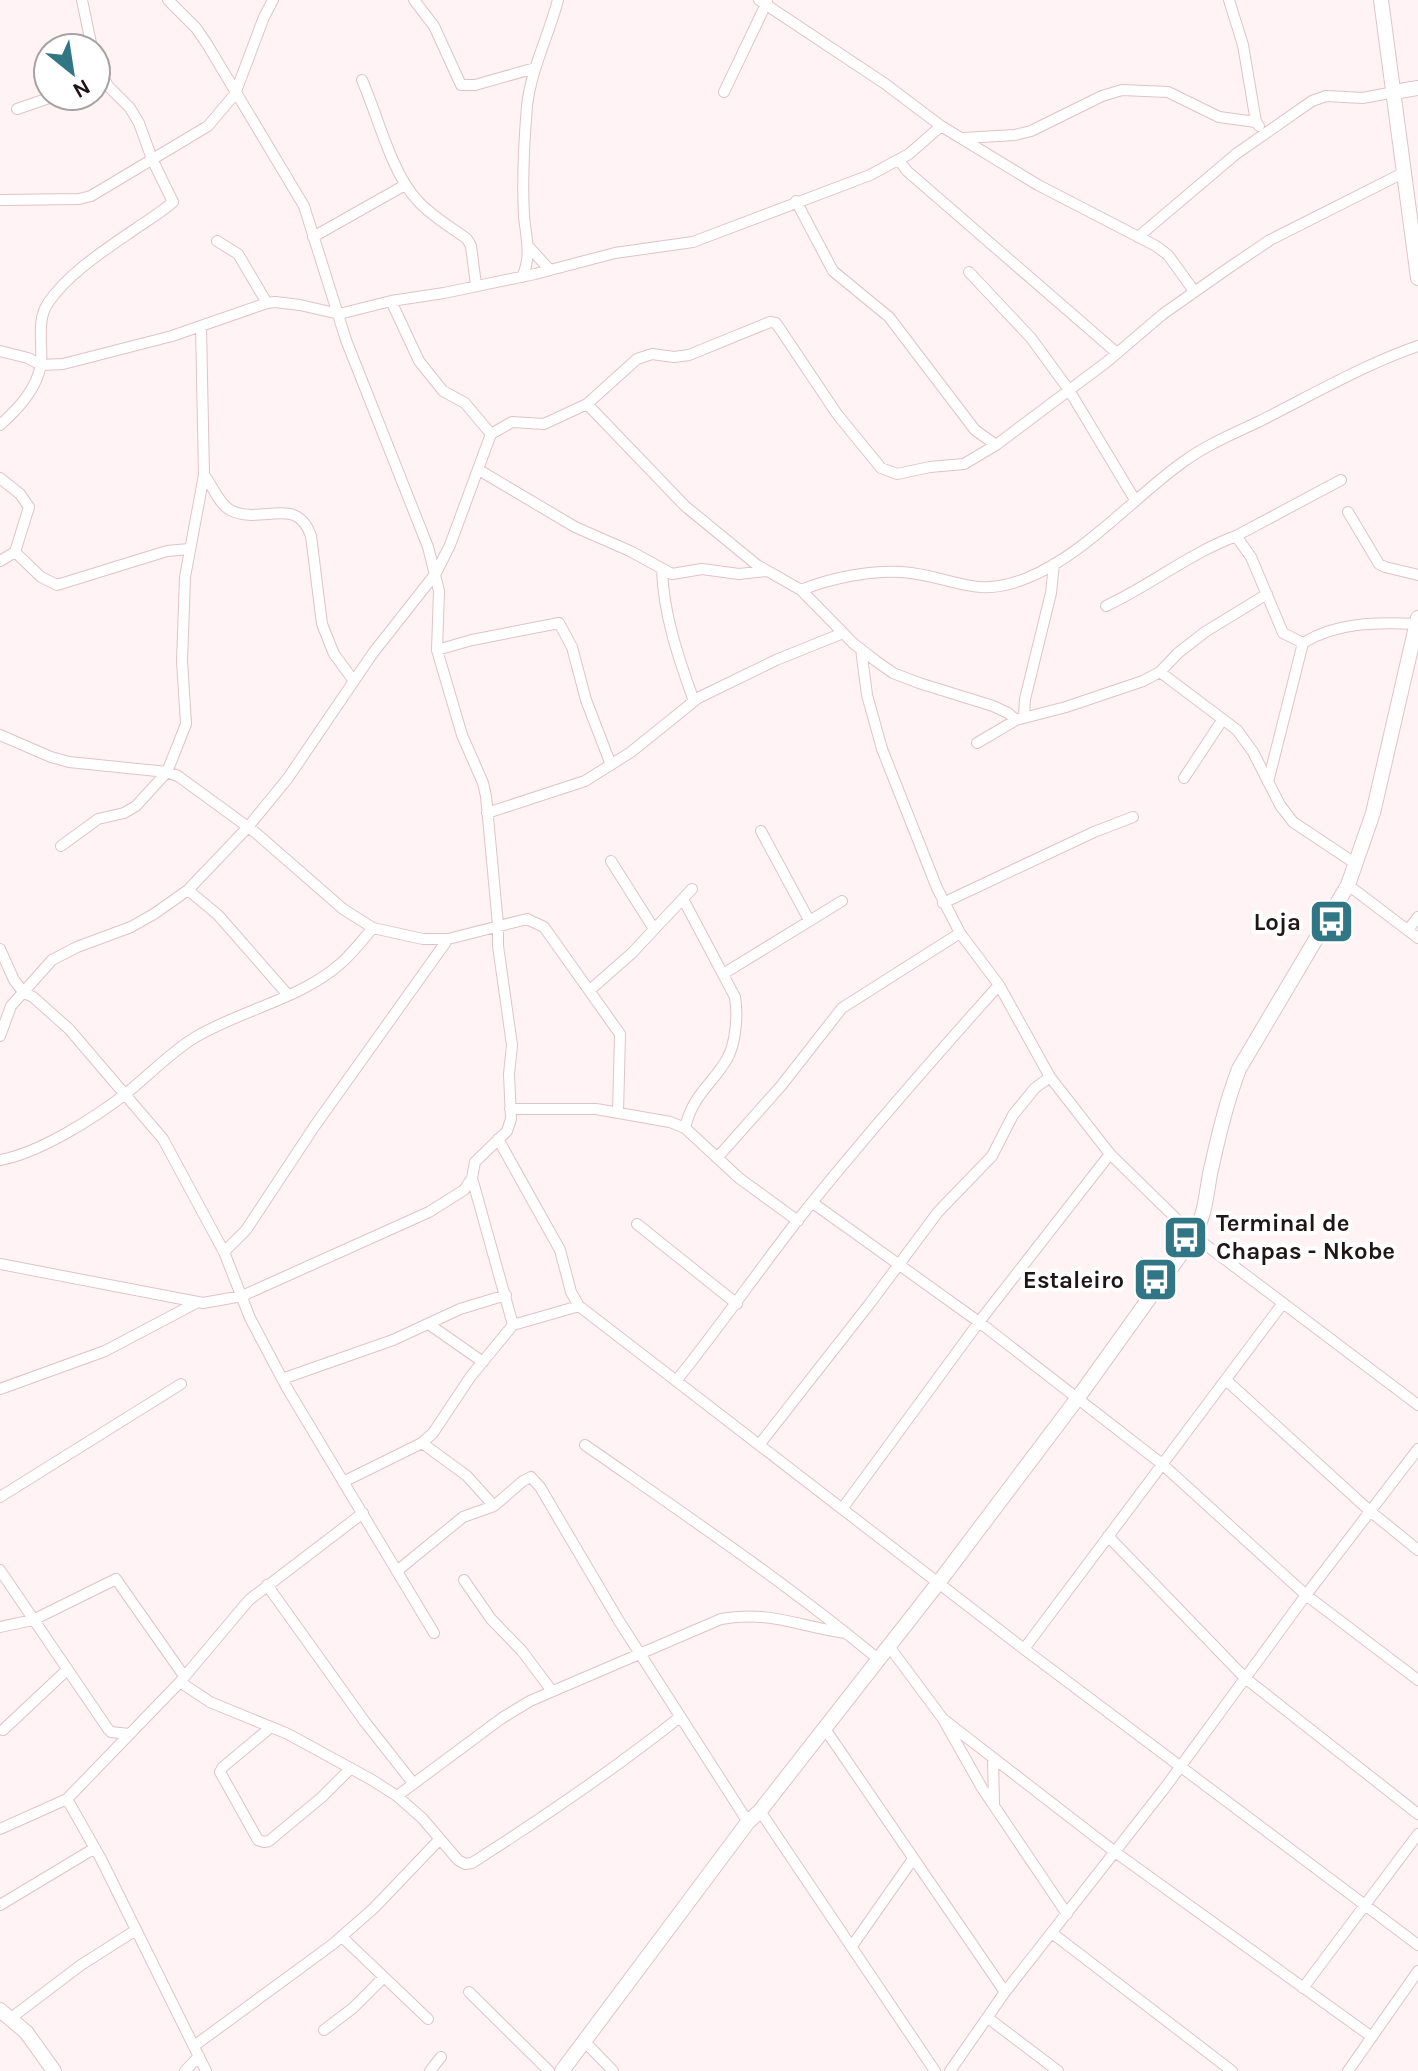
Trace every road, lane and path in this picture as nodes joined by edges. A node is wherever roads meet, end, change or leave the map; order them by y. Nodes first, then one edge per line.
1 (82, 0) edge
2 (168, 0) edge
3 (273, 0) edge
4 (414, 0) edge
5 (558, 0) edge
6 (1229, 0) edge
7 (1381, 0) edge
8 (765, 2) edge
9 (89, 32) edge
10 (535, 68) junction
11 (362, 80) dead end
12 (1418, 88) edge
13 (112, 92) edge
14 (724, 92) dead end
15 (1394, 92) junction
16 (235, 94) junction
17 (32, 104) edge
18 (17, 109) dead end
19 (1256, 122) junction
20 (941, 126) junction
21 (1265, 131) junction
22 (963, 138) junction
23 (152, 159) junction
24 (899, 160) junction
25 (1403, 173) junction
26 (405, 185) junction
27 (0, 200) edge
28 (796, 201) junction
29 (313, 237) junction
30 (1138, 237) junction
31 (217, 241) dead end
32 (529, 247) junction
33 (549, 269) junction
34 (969, 272) dead end
35 (522, 277) junction
36 (1418, 278) edge
37 (476, 285) junction
38 (1194, 291) junction
39 (391, 301) junction
40 (267, 303) junction
41 (339, 314) junction
42 (201, 327) junction
43 (1418, 346) edge
44 (0, 351) edge
45 (1117, 353) junction
46 (41, 365) junction
47 (1069, 390) junction
48 (587, 404) junction
49 (0, 425) edge
50 (491, 434) junction
51 (996, 445) junction
52 (479, 470) junction
53 (204, 475) junction
54 (0, 478) edge
55 (1341, 480) dead end
56 (1135, 500) junction
57 (1348, 512) dead end
58 (1236, 536) junction
59 (189, 549) junction
60 (15, 552) junction
61 (0, 561) edge
62 (1054, 564) junction
63 (662, 569) junction
64 (767, 571) junction
65 (436, 573) junction
66 (1418, 575) edge
67 (801, 590) junction
68 (1267, 594) junction
69 (1106, 606) dead end
70 (1417, 621) edge
71 (843, 633) junction
72 (1303, 643) junction
73 (861, 649) junction
74 (437, 650) junction
75 (1160, 672) junction
76 (354, 681) junction
77 (694, 701) junction
78 (1020, 719) junction
79 (1223, 719) junction
80 (0, 735) edge
81 (977, 743) dead end
82 (611, 765) junction
83 (167, 772) junction
84 (1184, 778) dead end
85 (1268, 782) junction
86 (487, 813) junction
87 (1133, 817) dead end
88 (248, 827) junction
89 (761, 831) dead end
90 (61, 846) dead end
91 (611, 861) dead end
92 (1356, 864) junction
93 (1348, 885) junction
94 (692, 889) dead end
95 (188, 890) junction
96 (683, 899) junction
97 (842, 901) dead end
98 (943, 903) junction
99 (1418, 917) edge
100 (809, 920) junction
101 (498, 925) junction
102 (373, 928) junction
103 (654, 929) junction
104 (1408, 930) junction
105 (960, 933) junction
106 (477, 934) junction
107 (1418, 938) edge
108 (448, 939) junction
109 (498, 946) junction
110 (0, 949) edge
111 (723, 974) junction
112 (999, 985) junction
113 (590, 990) junction
114 (24, 993) junction
115 (288, 995) junction
116 (11, 1006) junction
117 (0, 1013) edge
118 (0, 1036) edge
119 (1050, 1077) junction
120 (124, 1094) junction
121 (510, 1109) junction
122 (618, 1112) junction
123 (685, 1128) junction
124 (498, 1139) junction
125 (1110, 1154) junction
126 (717, 1158) junction
127 (0, 1160) edge
128 (472, 1178) junction
129 (813, 1203) junction
130 (798, 1221) junction
131 (637, 1224) dead end
132 (1194, 1236) junction
133 (224, 1252) junction
134 (0, 1264) edge
135 (898, 1264) junction
136 (506, 1295) junction
137 (242, 1296) junction
138 (196, 1303) junction
139 (1283, 1303) junction
140 (737, 1304) junction
141 (579, 1306) junction
142 (979, 1322) junction
143 (430, 1325) junction
144 (513, 1325) junction
145 (483, 1362) junction
146 (282, 1379) junction
147 (1226, 1380) junction
148 (676, 1381) junction
149 (181, 1384) dead end
150 (0, 1389) edge
151 (1077, 1399) junction
152 (1418, 1405) edge
153 (422, 1443) junction
154 (585, 1445) dead end
155 (759, 1445) junction
156 (1418, 1449) edge
157 (1162, 1464) junction
158 (343, 1482) junction
159 (0, 1497) edge
160 (494, 1506) junction
161 (842, 1509) junction
162 (1371, 1512) junction
163 (363, 1513) junction
164 (1108, 1536) junction
165 (1418, 1550) edge
166 (0, 1570) edge
167 (397, 1571) junction
168 (464, 1580) dead end
169 (939, 1582) junction
170 (267, 1585) junction
171 (1306, 1595) junction
172 (33, 1620) junction
173 (0, 1627) edge
174 (434, 1633) dead end
175 (846, 1633) junction
176 (888, 1645) junction
177 (1024, 1649) junction
178 (641, 1653) junction
179 (878, 1659) junction
180 (67, 1670) junction
181 (1245, 1678) junction
182 (182, 1679) junction
183 (1418, 1680) edge
184 (552, 1691) junction
185 (680, 1717) junction
186 (943, 1719) junction
187 (271, 1727) junction
188 (825, 1729) junction
189 (3, 1730) dead end
190 (129, 1734) junction
191 (993, 1758) junction
192 (1180, 1765) junction
193 (351, 1768) junction
194 (413, 1783) junction
195 (397, 1796) junction
196 (67, 1799) junction
197 (994, 1806) junction
198 (760, 1811) junction
199 (1418, 1814) edge
200 (748, 1822) junction
201 (0, 1829) edge
202 (1418, 1834) edge
203 (439, 1840) junction
204 (95, 1848) junction
205 (1115, 1852) junction
206 (913, 1859) junction
207 (0, 1905) edge
208 (1365, 1906) junction
209 (1067, 1914) junction
210 (136, 1930) junction
211 (1052, 1933) junction
212 (342, 1937) junction
213 (1418, 1945) edge
214 (852, 1946) junction
215 (1418, 1971) edge
216 (384, 1977) junction
217 (1303, 1988) junction
218 (469, 1992) dead end
219 (1005, 1992) junction
220 (6, 2014) edge
221 (988, 2018) junction
222 (428, 2019) dead end
223 (324, 2030) dead end
224 (1372, 2037) junction
225 (584, 2041) junction
226 (196, 2051) junction
227 (441, 2057) dead end
228 (54, 2071) edge
229 (185, 2071) edge
230 (206, 2071) edge
231 (430, 2071) edge
232 (549, 2071) edge
233 (562, 2071) edge
234 (613, 2071) edge
235 (935, 2071) edge
236 (950, 2071) edge
237 (1058, 2071) edge
238 (1232, 2071) edge
239 (1348, 2071) edge

1 - 9 street
2 - 16 street
3 - 16 street
4 - 10 street
5 - 10 street
6 - 19 street
7 - 15 street
8 - 14 street
8 - 20 street
10 - 32 street
11 - 26 street
12 - 15 street
13 - 23 street
15 - 21 street
15 - 25 street
16 - 23 street
16 - 29 street
17 - 18 street
19 - 21 street
19 - 22 street
20 - 22 street
20 - 24 street
21 - 30 street
22 - 30 street
23 - 27 street
23 - 46 street
24 - 28 street
24 - 45 street
25 - 36 street
25 - 38 street
26 - 29 street
26 - 37 street
28 - 33 street
28 - 51 street
29 - 41 street
30 - 38 street
31 - 40 street
32 - 33 street
32 - 35 street
33 - 35 street
34 - 47 street
35 - 37 street
37 - 39 street
38 - 45 street
39 - 41 street
39 - 50 street
40 - 41 street
40 - 42 street
41 - 65 street
42 - 46 street
42 - 53 street
43 - 56 street
44 - 46 street
45 - 47 street
46 - 49 street
47 - 51 street
47 - 56 street
48 - 50 street
48 - 51 street
48 - 64 street
50 - 52 street
52 - 63 street
52 - 65 street
53 - 59 street
53 - 76 street
54 - 60 street
55 - 58 street
56 - 62 street
57 - 66 street
58 - 68 street
58 - 69 street
59 - 60 street
59 - 83 street
60 - 61 street
62 - 67 street
62 - 78 street
63 - 64 street
63 - 77 street
64 - 67 street
65 - 74 street
65 - 76 street
67 - 71 street
68 - 72 street
68 - 75 street
70 - 72 street
70 - 92 street
71 - 73 street
71 - 77 street
72 - 85 street
73 - 78 street
73 - 98 street
74 - 82 street
74 - 86 street
75 - 78 street
75 - 79 street
76 - 88 street
77 - 82 street
78 - 81 street
79 - 84 street
79 - 85 street
80 - 83 street
82 - 86 street
83 - 88 street
83 - 90 street
85 - 92 street
86 - 101 street
87 - 98 street
88 - 95 street
88 - 102 street
89 - 100 street
91 - 103 street
92 - 93 street
93 - 104 street
93 - 132 street
94 - 96 street
95 - 114 street
95 - 115 street
96 - 103 street
96 - 111 street
97 - 100 street
98 - 105 street
99 - 104 street
100 - 111 street
101 - 106 street
101 - 109 street
101 - 113 street
102 - 108 street
102 - 115 street
103 - 113 street
104 - 107 street
105 - 112 street
105 - 126 street
106 - 108 street
106 - 109 street
108 - 133 street
109 - 121 street
110 - 114 street
111 - 123 street
112 - 119 street
112 - 129 street
113 - 122 street
114 - 116 street
114 - 120 street
115 - 120 street
116 - 117 street
116 - 118 street
119 - 125 street
119 - 135 street
120 - 127 street
120 - 133 street
121 - 122 street
121 - 124 street
122 - 123 street
123 - 126 street
124 - 128 street
124 - 141 street
125 - 132 street
125 - 142 street
126 - 130 street
128 - 136 street
128 - 137 street
129 - 130 street
129 - 135 street
130 - 140 street
131 - 140 street
132 - 139 street
132 - 151 street
133 - 137 street
134 - 138 street
135 - 142 street
135 - 155 street
136 - 143 street
136 - 144 street
137 - 138 street
137 - 146 street
138 - 150 street
139 - 147 street
139 - 152 street
140 - 148 street
141 - 144 street
141 - 148 street
142 - 151 street
142 - 161 street
143 - 145 street
143 - 146 street
144 - 145 street
145 - 153 street
146 - 158 street
147 - 157 street
147 - 162 street
148 - 155 street
149 - 159 street
151 - 157 street
151 - 169 street
153 - 158 street
153 - 160 street
154 - 175 street
155 - 161 street
156 - 162 street
157 - 164 street
157 - 171 street
158 - 163 street
160 - 167 street
160 - 178 street
161 - 169 street
162 - 165 street
162 - 171 street
163 - 167 street
163 - 170 street
164 - 177 street
164 - 181 street
166 - 172 street
167 - 174 street
168 - 184 street
169 - 176 street
169 - 177 street
170 - 182 street
170 - 194 street
171 - 181 street
171 - 183 street
172 - 173 street
172 - 180 street
172 - 182 street
175 - 178 street
175 - 179 street
176 - 179 street
176 - 186 street
177 - 192 street
178 - 184 street
178 - 185 street
179 - 188 street
180 - 189 street
180 - 190 street
181 - 192 street
181 - 199 street
182 - 187 street
182 - 190 street
184 - 194 street
185 - 200 street
185 - 203 street
186 - 191 street
186 - 197 street
187 - 193 street
187 - 193 street
188 - 198 street
188 - 206 street
190 - 196 street
191 - 197 street
191 - 205 street
192 - 205 street
192 - 208 street
193 - 195 street
194 - 195 street
195 - 203 street
196 - 201 street
196 - 204 street
197 - 209 street
198 - 200 street
198 - 214 street
200 - 225 street
202 - 208 street
203 - 212 street
204 - 207 street
204 - 210 street
205 - 209 street
205 - 217 street
206 - 214 street
206 - 219 street
208 - 213 street
208 - 217 street
209 - 211 street
210 - 220 street
210 - 226 street
211 - 219 street
211 - 238 street
212 - 216 street
212 - 226 street
214 - 235 street
215 - 224 street
216 - 222 street
216 - 223 street
217 - 224 street
218 - 232 street
219 - 221 street
220 - 228 street
221 - 236 street
221 - 237 street
224 - 239 street
225 - 233 street
225 - 234 street
226 - 229 street
226 - 230 street
227 - 231 street

